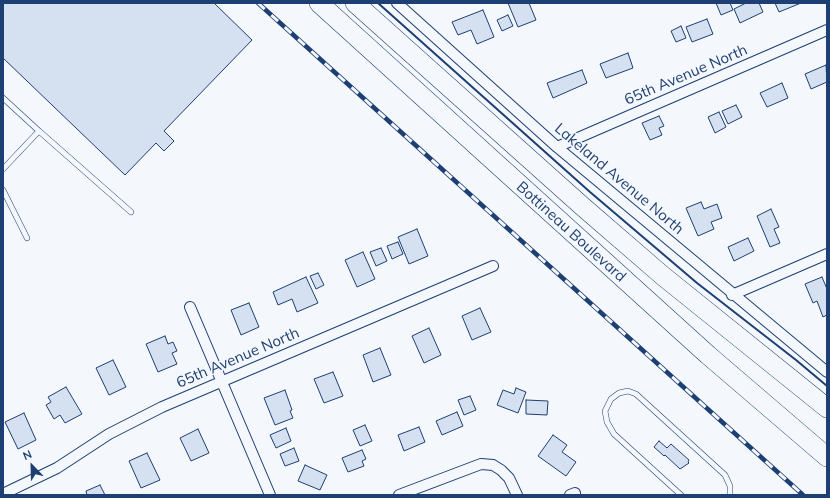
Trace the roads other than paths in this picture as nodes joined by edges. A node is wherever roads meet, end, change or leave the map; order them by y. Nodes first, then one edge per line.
1 (319, 3) edge
2 (355, 3) edge
3 (412, 3) edge
4 (399, 5) edge
5 (827, 30) edge
6 (3, 98) edge
7 (39, 131) junction
8 (556, 147) junction
9 (3, 169) edge
10 (3, 190) edge
11 (131, 212) dead end
12 (27, 238) dead end
13 (827, 254) edge
14 (493, 266) dead end
15 (732, 294) junction
16 (190, 307) dead end
17 (827, 372) edge
18 (222, 381) junction
19 (827, 408) edge
20 (827, 457) edge
21 (3, 494) edge
22 (270, 495) edge
23 (399, 495) edge
24 (517, 495) edge
25 (681, 495) edge
26 (730, 495) edge

1 - 20 highway, Bottineau Boulevard
2 - 19 highway, Bottineau Boulevard
3 - 4 street
4 - 8 street, Lakeland Avenue North
5 - 8 street, 65th Avenue North
6 - 7 lane
7 - 9 lane
7 - 11 lane
8 - 15 street, Lakeland Avenue North
10 - 12 lane
13 - 15 street
14 - 18 street, 65th Avenue North
15 - 17 street, Lakeland Avenue North
16 - 18 street
18 - 21 street, 65th Avenue North
18 - 22 street
23 - 24 street
25 - 26 lane

